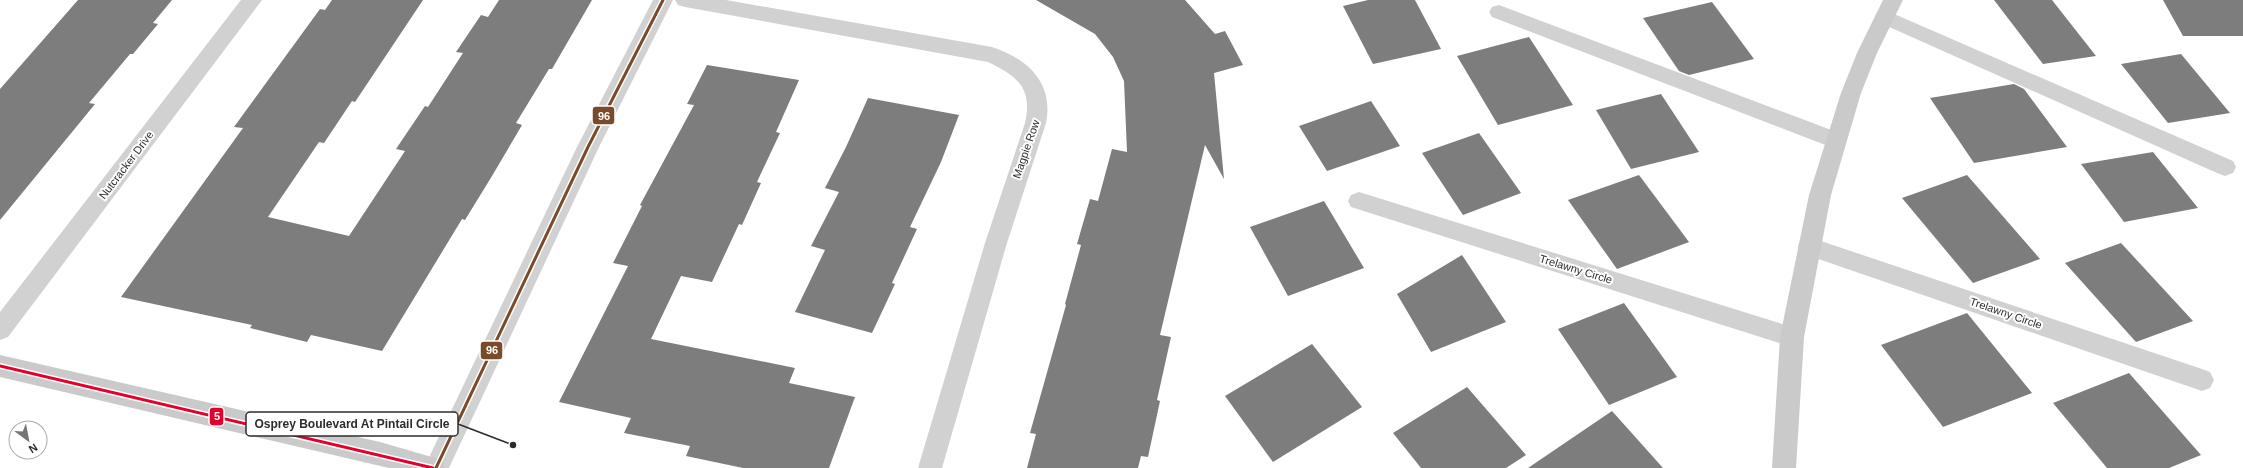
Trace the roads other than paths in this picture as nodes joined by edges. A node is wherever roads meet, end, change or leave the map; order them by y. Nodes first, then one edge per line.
1 (252, 0) edge
2 (663, 0) edge
3 (686, 0) edge
4 (1889, 8) edge
5 (1500, 12) dead end
6 (1836, 140) junction
7 (2225, 167) dead end
8 (1359, 201) dead end
9 (1809, 246) junction
10 (0, 330) edge
11 (1792, 337) junction
12 (0, 366) edge
13 (2202, 380) dead end
14 (434, 468) edge
15 (930, 468) edge
16 (1784, 468) edge

1 - 10 street, Nutcracker Drive
2 - 14 street
3 - 15 street, Magpie Row
4 - 6 street
4 - 7 street
5 - 6 street
6 - 9 street
8 - 11 street, Trelawny Circle
9 - 11 street
9 - 13 street, Trelawny Circle
11 - 16 street
12 - 14 street

